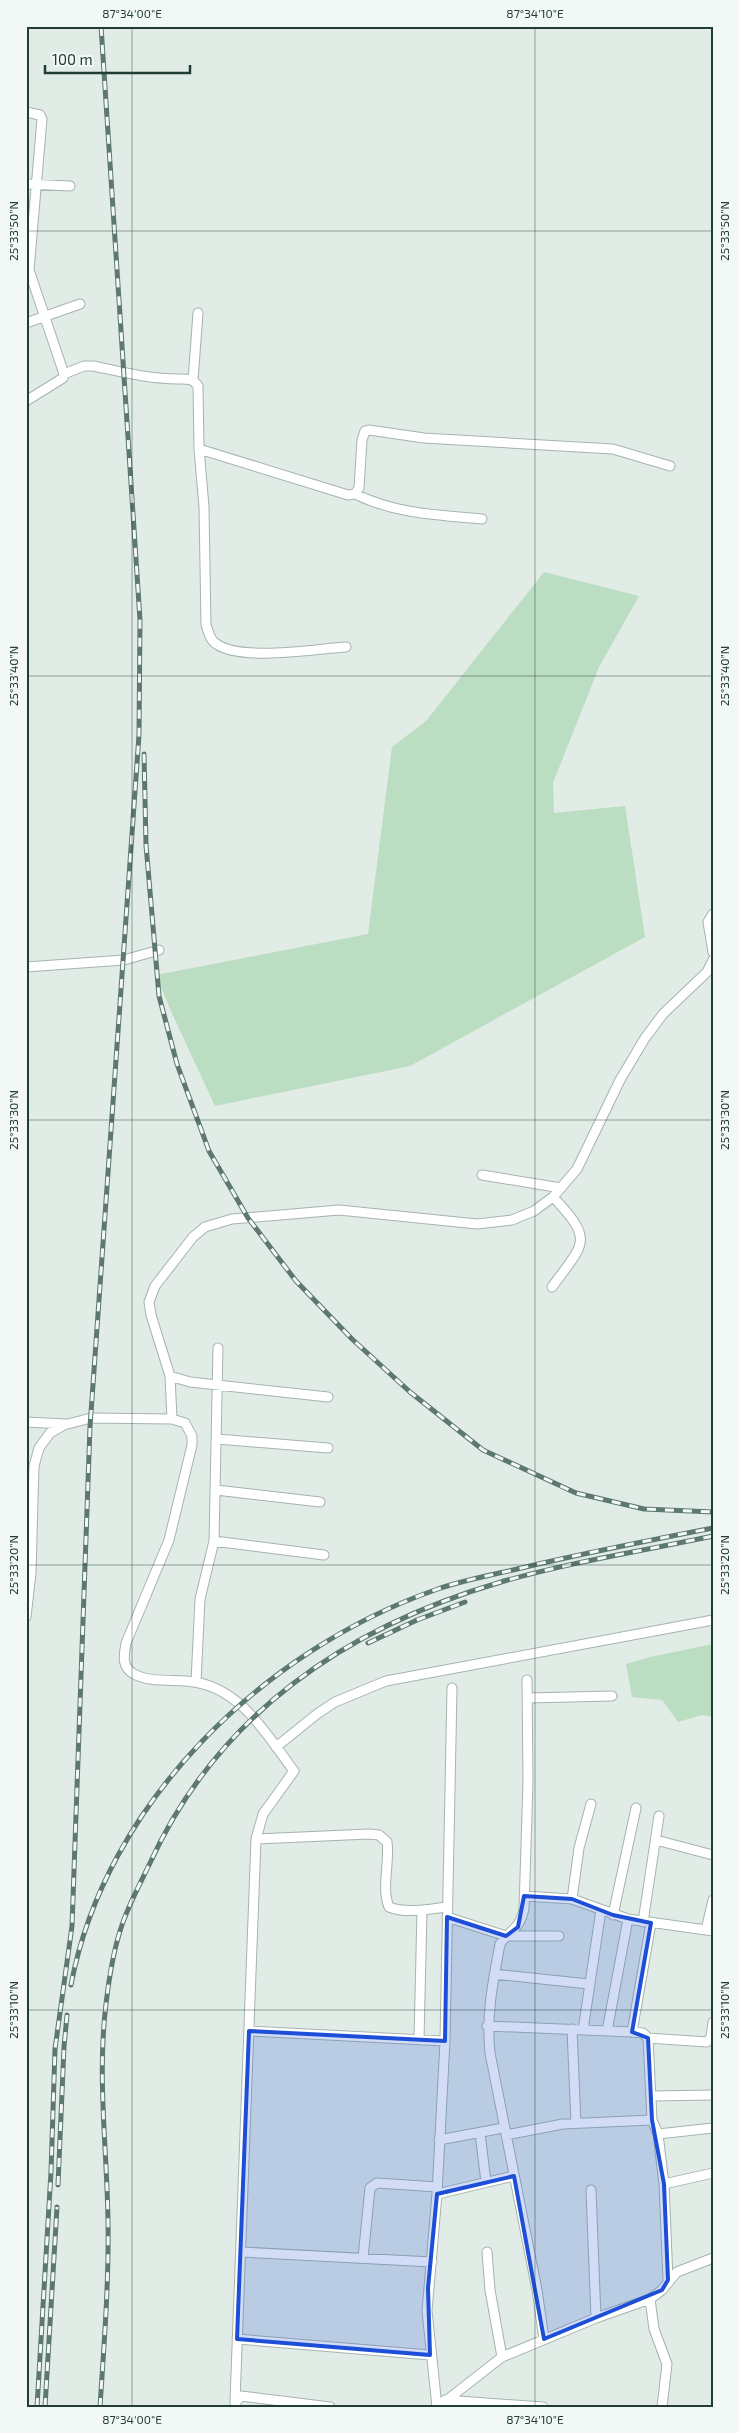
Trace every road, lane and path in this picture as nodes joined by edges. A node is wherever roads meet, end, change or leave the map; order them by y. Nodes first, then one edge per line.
1 (26, 112) edge
2 (26, 184) edge
3 (37, 185) junction
4 (70, 186) dead end
5 (30, 229) edge
6 (28, 272) edge
7 (80, 304) dead end
8 (198, 313) dead end
9 (44, 315) junction
10 (26, 323) edge
11 (64, 374) junction
12 (193, 380) junction
13 (26, 401) edge
14 (199, 449) junction
15 (670, 466) dead end
16 (355, 494) junction
17 (482, 520) dead end
18 (346, 647) dead end
19 (713, 914) edge
20 (159, 950) dead end
21 (713, 952) edge
22 (712, 964) edge
23 (26, 967) edge
24 (482, 1175) dead end
25 (561, 1188) junction
26 (553, 1198) junction
27 (552, 1287) dead end
28 (218, 1348) dead end
29 (170, 1376) junction
30 (218, 1384) junction
31 (328, 1397) dead end
32 (172, 1419) junction
33 (26, 1422) edge
34 (67, 1424) junction
35 (217, 1438) junction
36 (328, 1448) dead end
37 (216, 1490) junction
38 (320, 1502) dead end
39 (214, 1541) junction
40 (324, 1555) dead end
41 (26, 1617) edge
42 (713, 1620) edge
43 (527, 1680) dead end
44 (196, 1682) junction
45 (452, 1688) dead end
46 (612, 1696) dead end
47 (528, 1698) junction
48 (276, 1747) junction
49 (591, 1804) dead end
50 (636, 1808) dead end
51 (659, 1816) dead end
52 (256, 1839) junction
53 (656, 1840) junction
54 (713, 1855) edge
55 (524, 1896) junction
56 (572, 1898) junction
57 (713, 1900) edge
58 (422, 1910) junction
59 (601, 1910) junction
60 (447, 1912) junction
61 (613, 1915) junction
62 (628, 1919) junction
63 (647, 1922) junction
64 (709, 1931) edge
65 (506, 1936) junction
66 (559, 1936) dead end
67 (494, 1974) junction
68 (589, 1984) junction
69 (713, 2022) edge
70 (488, 2026) junction
71 (572, 2029) junction
72 (583, 2030) junction
73 (248, 2031) junction
74 (607, 2031) junction
75 (632, 2032) junction
76 (648, 2038) junction
77 (419, 2040) junction
78 (445, 2042) junction
79 (713, 2095) edge
80 (651, 2096) junction
81 (652, 2120) junction
82 (576, 2123) junction
83 (713, 2128) edge
84 (504, 2131) junction
85 (480, 2133) junction
86 (658, 2134) junction
87 (439, 2140) junction
88 (713, 2173) edge
89 (514, 2176) junction
90 (486, 2182) junction
91 (664, 2184) junction
92 (437, 2190) junction
93 (591, 2190) dead end
94 (242, 2252) junction
95 (487, 2252) dead end
96 (363, 2258) junction
97 (713, 2258) edge
98 (432, 2262) junction
99 (668, 2280) junction
100 (650, 2298) junction
101 (596, 2318) junction
102 (237, 2339) junction
103 (544, 2339) junction
104 (430, 2355) junction
105 (502, 2357) junction
106 (445, 2400) junction
107 (235, 2404) edge
108 (272, 2404) edge
109 (306, 2406) edge
110 (532, 2406) edge
111 (330, 2407) edge
112 (437, 2407) edge
113 (543, 2407) edge
114 (662, 2407) edge

1 - 3 street
2 - 3 street
3 - 4 street
3 - 5 street
5 - 6 street
6 - 9 street
7 - 9 street
8 - 12 street
9 - 10 street
9 - 11 street
11 - 12 street
11 - 13 street
12 - 14 street
14 - 16 street
14 - 18 street
15 - 16 street
16 - 17 street
19 - 21 street
20 - 23 street
22 - 25 street
24 - 25 street
25 - 26 street
26 - 27 street
26 - 29 street
28 - 30 street
29 - 30 street
29 - 32 street
30 - 31 street
30 - 35 street
32 - 34 street
32 - 44 street
33 - 34 street
34 - 41 street
35 - 36 street
35 - 37 street
37 - 38 street
37 - 39 street
39 - 40 street
39 - 44 street
42 - 48 street
43 - 47 street
44 - 48 street
45 - 60 street
46 - 47 street
47 - 55 street
48 - 52 street
49 - 56 street
50 - 61 street
51 - 53 street
52 - 58 street
52 - 73 street
53 - 54 street
53 - 63 street
55 - 56 street
55 - 65 street
56 - 59 street
57 - 64 street
58 - 60 street
58 - 77 street
59 - 61 street
59 - 68 street
60 - 65 street
60 - 78 street
61 - 62 street
62 - 63 street
62 - 74 street
63 - 64 street
63 - 75 street
65 - 66 street
65 - 67 street
67 - 68 street
67 - 70 street
68 - 72 street
69 - 76 street
70 - 71 street
70 - 84 street
71 - 72 street
71 - 82 street
72 - 74 street
73 - 77 street
73 - 94 street
74 - 75 street
75 - 76 street
76 - 80 street
77 - 78 street
78 - 87 street
79 - 80 street
80 - 81 street
81 - 82 street
81 - 86 street
82 - 84 street
83 - 86 street
84 - 85 street
84 - 89 street
85 - 87 street
85 - 90 street
86 - 91 street
87 - 92 street
88 - 91 street
89 - 90 street
89 - 103 street
90 - 92 street
91 - 99 street
92 - 96 street
92 - 98 street
93 - 101 street
94 - 96 street
94 - 102 street
95 - 105 street
96 - 98 street
97 - 99 street
98 - 104 street
99 - 100 street
100 - 101 street
100 - 114 street
101 - 103 street
102 - 104 street
102 - 107 street
103 - 105 street
104 - 112 street
105 - 106 street
106 - 110 street
106 - 112 street
107 - 108 street
108 - 109 street
109 - 111 street
110 - 113 street

